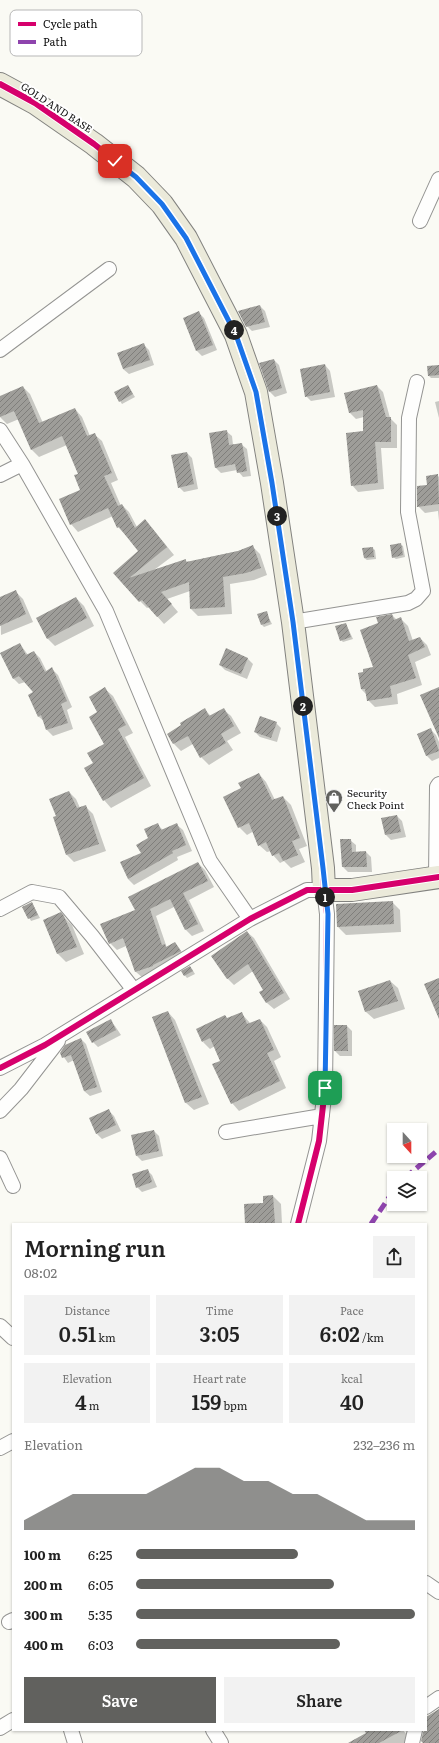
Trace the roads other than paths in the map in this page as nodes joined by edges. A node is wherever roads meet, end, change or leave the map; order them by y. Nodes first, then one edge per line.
1 (0, 84) edge
2 (439, 179) edge
3 (420, 222) dead end
4 (109, 269) dead end
5 (0, 350) edge
6 (417, 382) dead end
7 (0, 430) edge
8 (22, 464) junction
9 (0, 475) edge
10 (293, 622) junction
11 (439, 784) edge
12 (437, 877) edge
13 (324, 890) junction
14 (0, 909) edge
15 (250, 919) junction
16 (133, 990) junction
17 (63, 1034) junction
18 (0, 1068) edge
19 (0, 1111) edge
20 (322, 1116) junction
21 (226, 1132) dead end
22 (0, 1158) edge
23 (13, 1186) dead end
24 (298, 1223) edge
25 (0, 1326) edge
26 (12, 1337) edge
27 (12, 1442) edge
28 (0, 1448) edge
29 (427, 1584) edge
30 (439, 1592) edge
31 (439, 1698) edge
32 (427, 1706) edge
33 (12, 1721) edge
34 (0, 1728) edge
35 (71, 1731) edge
36 (213, 1731) edge
37 (415, 1731) edge
38 (76, 1743) edge
39 (220, 1743) edge
40 (412, 1743) edge

1 - 10 main road, GOLD AND BASE
2 - 3 street
4 - 5 street
6 - 10 street
7 - 8 street
8 - 9 street
8 - 15 street
10 - 13 main road, GOLD AND BASE
11 - 12 street
12 - 13 main road
13 - 15 street
13 - 20 street
14 - 16 street
15 - 16 street
16 - 17 street
17 - 18 street
17 - 19 street
20 - 21 street
20 - 24 street
22 - 23 street
25 - 26 street
27 - 28 street
29 - 30 street
31 - 32 street
33 - 34 street
35 - 38 street
36 - 39 street
37 - 40 street

